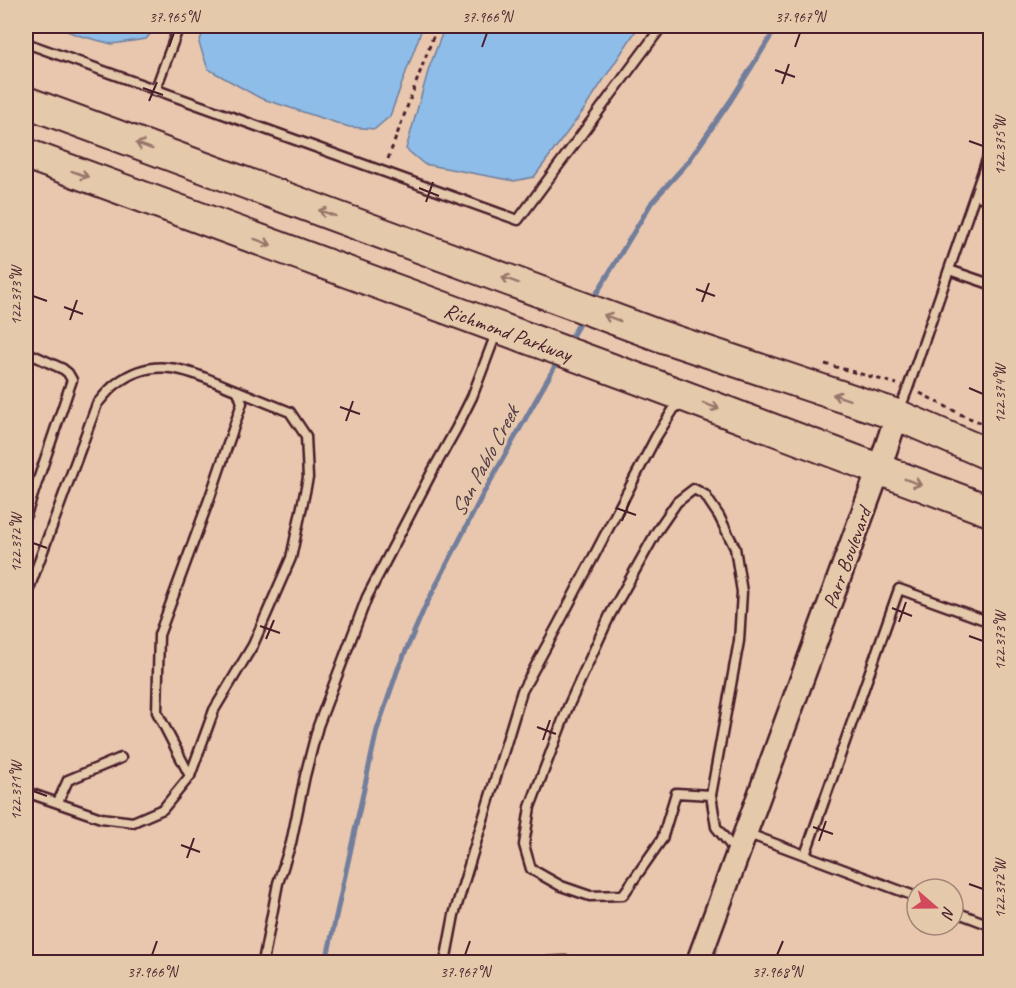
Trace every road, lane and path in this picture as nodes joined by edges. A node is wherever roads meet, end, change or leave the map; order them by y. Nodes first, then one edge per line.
1 (179, 26) edge
2 (437, 26) edge
3 (662, 26) edge
4 (26, 43) edge
5 (155, 91) junction
6 (26, 102) edge
7 (990, 151) edge
8 (26, 154) edge
9 (383, 172) junction
10 (975, 195) junction
11 (990, 200) edge
12 (949, 270) junction
13 (990, 284) edge
14 (498, 328) junction
15 (26, 352) edge
16 (238, 391) junction
17 (682, 395) junction
18 (897, 415) junction
19 (990, 455) edge
20 (879, 469) junction
21 (990, 511) edge
22 (26, 515) edge
23 (26, 597) edge
24 (990, 622) edge
25 (121, 758) dead end
26 (190, 776) junction
27 (26, 792) edge
28 (711, 795) junction
29 (58, 802) junction
30 (746, 833) junction
31 (738, 855) junction
32 (805, 855) junction
33 (905, 892) edge
34 (965, 916) edge
35 (990, 925) edge
36 (263, 963) edge
37 (445, 963) edge
38 (542, 963) edge
39 (571, 963) edge
40 (698, 963) edge

1 - 5 lane
2 - 9 path
3 - 9 lane
4 - 5 lane
5 - 9 lane
18 -> 6 highway
7 - 10 lane, Parr Boulevard
8 -> 14 highway, Richmond Parkway
10 - 11 lane
10 - 12 lane, Parr Boulevard
12 - 13 lane
12 - 18 lane, Parr Boulevard
14 - 17 highway, Richmond Parkway
14 - 36 lane
15 - 22 lane
16 - 23 lane
16 - 26 lane
16 - 26 lane
17 -> 20 highway, Richmond Parkway
17 - 37 lane
18 - 19 highway
18 - 20 street, Parr Boulevard
20 -> 21 highway, Richmond Parkway
20 - 30 street, Parr Boulevard
24 - 32 lane
25 - 29 lane
26 - 29 lane
27 - 29 lane
28 - 28 lane
28 - 31 lane
30 - 31 street, Parr Boulevard
30 - 32 lane
31 - 40 street, Parr Boulevard
32 - 33 lane
34 - 35 lane
38 - 39 lane

